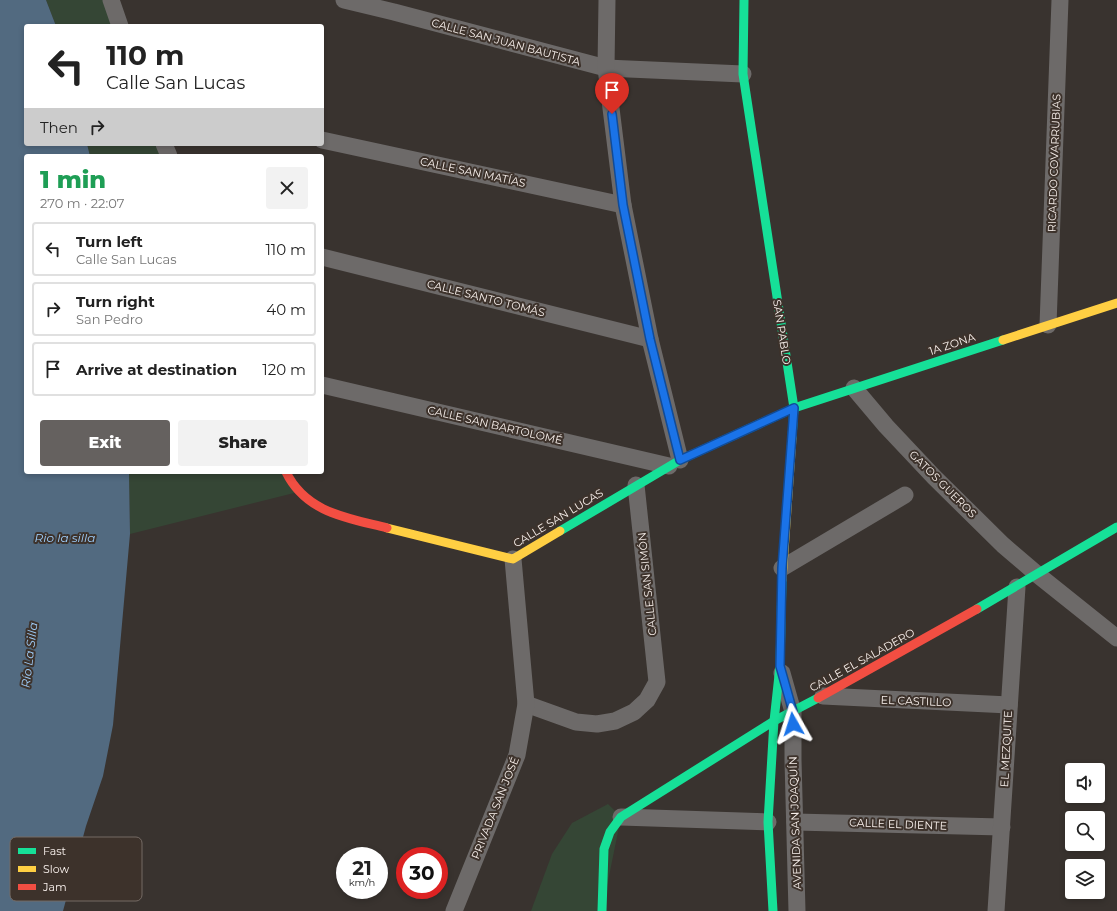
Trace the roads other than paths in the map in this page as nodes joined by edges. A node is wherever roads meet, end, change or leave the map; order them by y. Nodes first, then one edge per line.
1 (111, 0) edge
2 (344, 0) edge
3 (607, 0) edge
4 (744, 0) edge
5 (1060, 0) edge
6 (395, 6) edge
7 (119, 24) edge
8 (606, 68) junction
9 (743, 74) junction
10 (324, 140) edge
11 (623, 205) junction
12 (324, 258) edge
13 (1117, 303) edge
14 (1048, 325) junction
15 (650, 339) junction
16 (324, 385) edge
17 (854, 388) junction
18 (794, 408) junction
19 (674, 463) junction
20 (286, 474) edge
21 (636, 485) junction
22 (905, 495) dead end
23 (1117, 527) edge
24 (513, 559) junction
25 (782, 568) junction
26 (1038, 575) junction
27 (1017, 587) junction
28 (1117, 638) edge
29 (780, 666) junction
30 (823, 696) junction
31 (526, 704) junction
32 (1009, 705) junction
33 (793, 712) junction
34 (774, 721) junction
35 (621, 817) junction
36 (768, 822) junction
37 (795, 822) junction
38 (1002, 827) junction
39 (454, 911) edge
40 (602, 911) edge
41 (773, 911) edge
42 (797, 911) edge
43 (996, 911) edge

1 - 7 street
2 - 6 street, CALLE SAN JUAN BAUTISTA
3 - 8 street
4 - 9 street, SAN PABLO
5 - 14 street, RICARDO COVARRUBIAS
6 - 8 street, CALLE SAN JUAN BAUTISTA
8 - 9 street, CALLE SAN JUAN BAUTISTA
8 - 11 street
9 - 18 street, SAN PABLO
10 - 11 street, CALLE SAN MATÍAS
11 - 15 street
12 - 15 street, CALLE SANTO TOMÁS
13 - 14 street, 1A ZONA
14 - 17 street, 1A ZONA
15 - 19 street
16 - 19 street, CALLE SAN BARTOLOMÉ
17 - 18 street, 1A ZONA
17 - 26 street, GATOS GUEROS
18 - 19 street, CALLE SAN LUCAS
18 - 25 street, SAN PABLO
19 - 21 street, CALLE SAN LUCAS
20 - 24 street, CALLE SAN LUCAS
21 - 24 street, CALLE SAN LUCAS
21 - 31 street, CALLE SAN SIMÓN
22 - 25 street
23 - 26 street, CALLE EL SALADERO
24 - 31 street, PRIVADA SAN JOSÉ
25 - 29 street, SAN PABLO
26 - 27 street, CALLE EL SALADERO
26 - 28 street, GATOS GUEROS
27 - 30 street, CALLE EL SALADERO
27 - 32 street, EL MEZQUITE
29 - 33 street, SAN PABLO
29 - 34 street, SAN PABLO
30 - 32 street, EL CASTILLO
30 - 33 street, CALLE EL SALADERO
31 - 39 street, PRIVADA SAN JOSÉ
32 - 38 street, EL MEZQUITE
33 - 34 street, CALLE EL SALADERO
33 - 37 street, AVENIDA SAN JOAQUÍN
34 - 35 street, CALLE EL SALADERO
34 - 36 street, AVENIDA SAN JOAQUÍN
35 - 36 street
35 - 40 street
36 - 41 street, AVENIDA SAN JOAQUÍN
37 - 38 street, CALLE EL DIENTE
37 - 42 street, AVENIDA SAN JOAQUÍN
38 - 43 street, EL MEZQUITE

